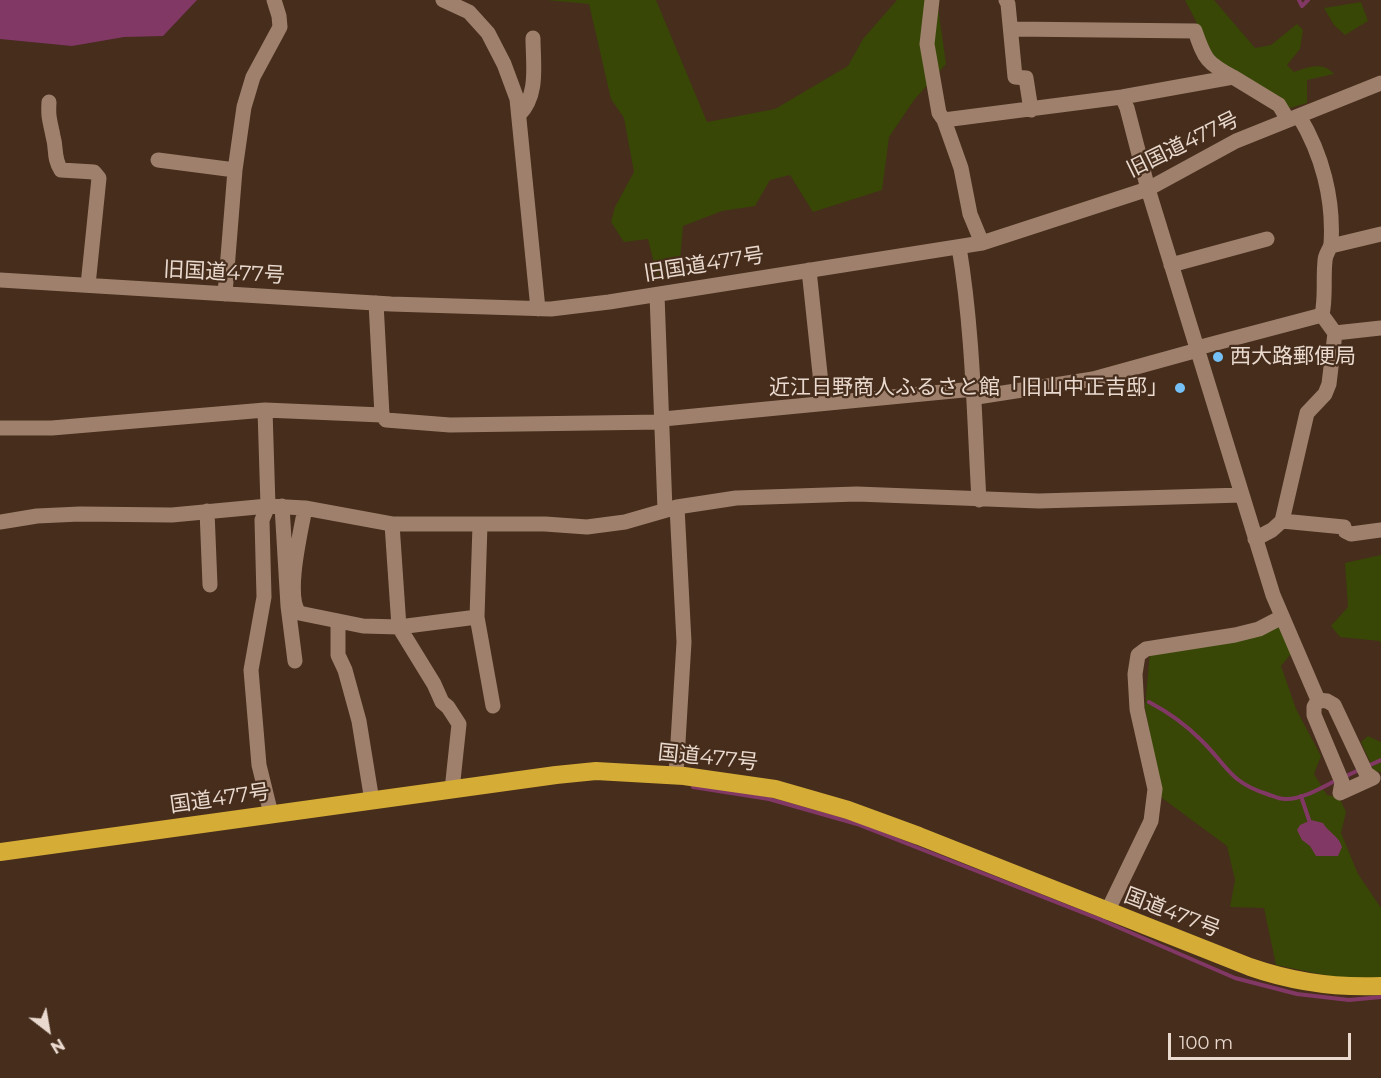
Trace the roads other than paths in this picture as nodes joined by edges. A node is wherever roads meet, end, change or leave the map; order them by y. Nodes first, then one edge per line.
1 (274, 0) edge
2 (443, 0) edge
3 (933, 0) edge
4 (1006, 0) edge
5 (1011, 29) junction
6 (533, 38) dead end
7 (1233, 77) junction
8 (1381, 83) edge
9 (1122, 97) junction
10 (49, 102) dead end
11 (1031, 110) junction
12 (519, 115) junction
13 (1293, 118) junction
14 (944, 120) junction
15 (158, 160) dead end
16 (235, 170) junction
17 (1148, 189) junction
18 (1381, 234) edge
19 (1267, 239) dead end
20 (982, 243) junction
21 (1330, 246) junction
22 (959, 247) junction
23 (1171, 265) junction
24 (809, 270) junction
25 (0, 280) edge
26 (88, 285) junction
27 (225, 294) junction
28 (657, 295) junction
29 (376, 303) junction
30 (538, 309) junction
31 (1322, 315) junction
32 (1381, 328) edge
33 (1335, 333) junction
34 (1197, 349) junction
35 (974, 391) junction
36 (823, 402) junction
37 (265, 410) junction
38 (382, 415) junction
39 (663, 421) junction
40 (0, 428) edge
41 (1242, 495) junction
42 (979, 500) junction
43 (275, 506) junction
44 (305, 508) junction
45 (671, 509) junction
46 (207, 511) junction
47 (1282, 521) junction
48 (0, 522) edge
49 (392, 524) junction
50 (480, 525) junction
51 (1381, 530) edge
52 (1255, 539) junction
53 (210, 585) dead end
54 (477, 617) junction
55 (1282, 617) junction
56 (338, 621) junction
57 (399, 627) junction
58 (295, 662) dead end
59 (1318, 700) junction
60 (493, 706) dead end
61 (676, 776) junction
62 (452, 790) junction
63 (372, 801) junction
64 (271, 814) junction
65 (0, 852) edge
66 (1107, 912) junction
67 (1381, 986) edge

1 - 16 street
2 - 12 street
3 - 14 street
4 - 5 street
5 - 7 street
5 - 11 street
6 - 12 street
7 - 9 street
7 - 13 street
8 - 13 street, 旧国道477号
9 - 11 street
9 - 17 street
10 - 26 street
11 - 14 street
12 - 30 street
13 - 17 street, 旧国道477号
13 - 21 street
14 - 20 street
15 - 16 street
16 - 27 street
17 - 20 street, 旧国道477号
17 - 23 street
18 - 21 street
19 - 23 street
20 - 22 street, 旧国道477号
21 - 31 street
22 - 24 street, 旧国道477号
22 - 35 street
23 - 34 street
24 - 28 street, 旧国道477号
24 - 36 street
25 - 26 street, 旧国道477号
26 - 27 street, 旧国道477号
27 - 29 street, 旧国道477号
28 - 30 street, 旧国道477号
28 - 39 street
29 - 30 street, 旧国道477号
29 - 38 street
31 - 33 street
31 - 34 street
32 - 33 street
33 - 47 street
34 - 35 street
34 - 41 street
35 - 36 street
35 - 42 street
36 - 39 street
37 - 38 street
37 - 40 street
37 - 43 street
38 - 39 street
39 - 45 street
41 - 42 street
41 - 52 street
42 - 45 street
43 - 44 street
43 - 46 street
43 - 58 street
43 - 64 street
44 - 49 street
44 - 56 street
45 - 50 street
45 - 61 street
46 - 48 street
46 - 53 street
47 - 51 street
47 - 52 street
49 - 50 street
49 - 57 street
50 - 54 street
52 - 55 street
54 - 57 street
54 - 60 street
55 - 59 street
55 - 66 street
56 - 57 street
56 - 63 street
57 - 62 street
59 - 59 street
61 - 62 highway, 国道477号
61 - 66 highway, 国道477号
62 - 63 highway, 国道477号
63 - 64 highway, 国道477号
64 - 65 highway, 国道477号
66 - 67 highway, 国道477号

